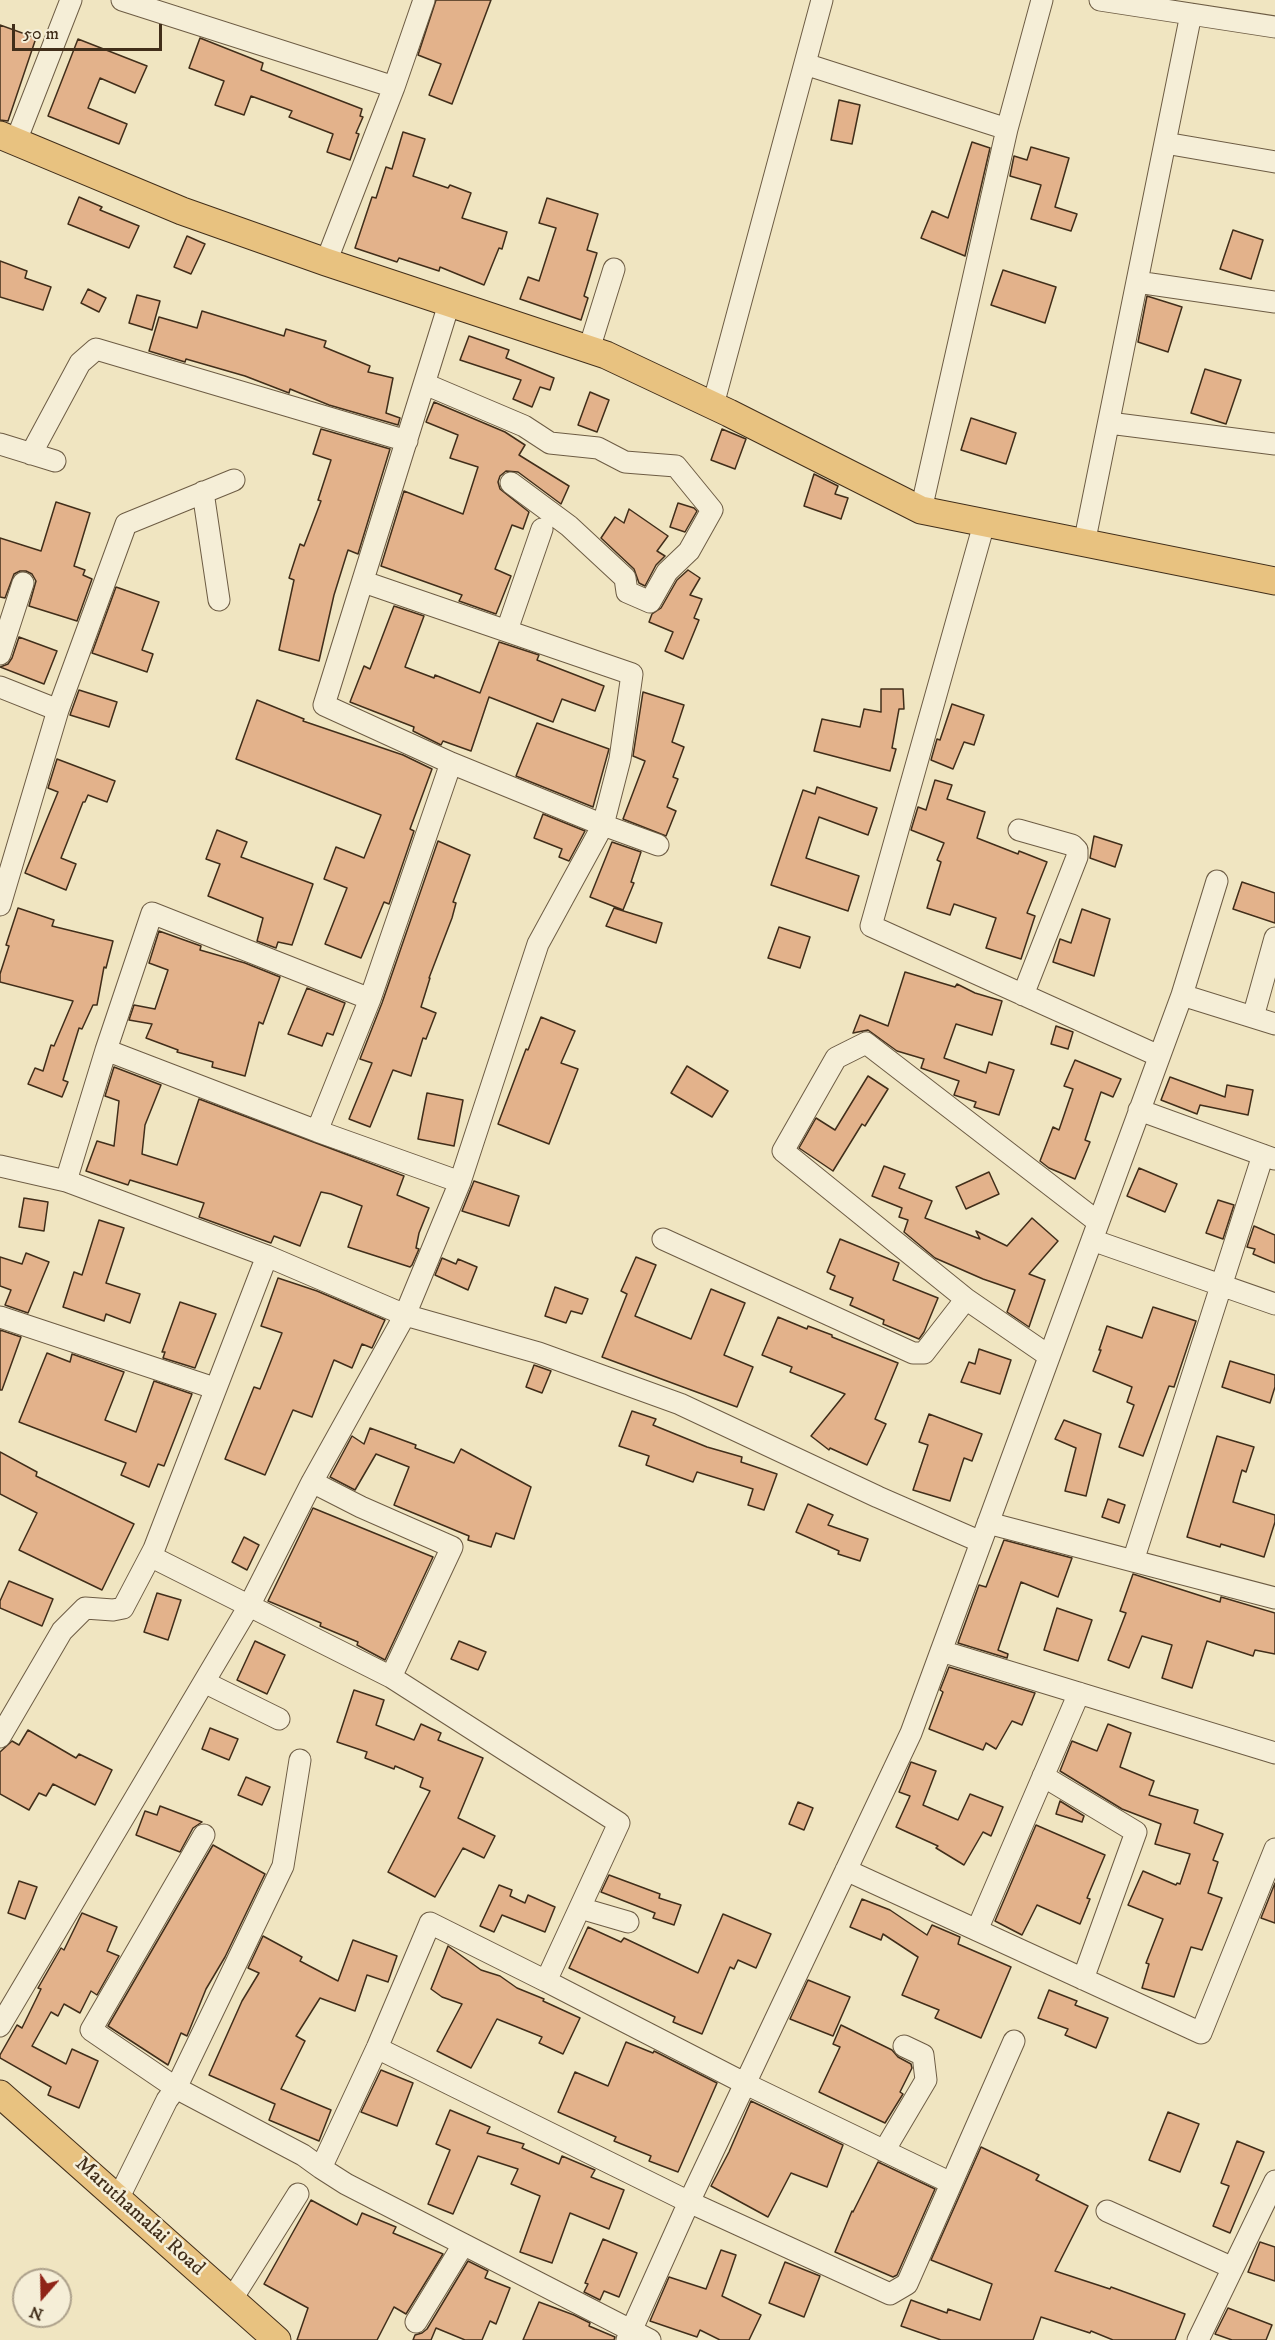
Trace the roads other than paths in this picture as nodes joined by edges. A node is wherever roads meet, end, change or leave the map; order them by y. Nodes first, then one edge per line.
1 (71, 0) edge
2 (122, 0) edge
3 (424, 0) edge
4 (822, 0) edge
5 (1041, 0) edge
6 (1100, 0) edge
7 (1191, 14) junction
8 (1275, 27) edge
9 (805, 64) junction
10 (394, 87) junction
11 (1007, 129) junction
12 (8, 138) edge
13 (1165, 143) junction
14 (1275, 162) edge
15 (326, 262) junction
16 (614, 269) dead end
17 (1137, 282) junction
18 (1275, 302) edge
19 (449, 304) junction
20 (589, 349) junction
21 (424, 384) junction
22 (713, 405) junction
23 (1108, 423) junction
24 (407, 441) junction
25 (0, 444) edge
26 (1275, 444) edge
27 (31, 454) junction
28 (55, 461) dead end
29 (234, 480) dead end
30 (511, 483) dead end
31 (203, 492) junction
32 (921, 510) junction
33 (984, 524) junction
34 (542, 529) dead end
35 (1084, 544) junction
36 (1275, 581) edge
37 (364, 582) junction
38 (23, 583) dead end
39 (219, 600) dead end
40 (507, 630) junction
41 (0, 654) edge
42 (0, 687) edge
43 (58, 710) junction
44 (451, 763) junction
45 (603, 825) junction
46 (1019, 830) dead end
47 (658, 845) dead end
48 (1217, 881) dead end
49 (0, 905) edge
50 (1275, 938) edge
51 (1023, 995) junction
52 (1182, 995) junction
53 (370, 999) junction
54 (1253, 1017) junction
55 (1275, 1024) edge
56 (106, 1050) junction
57 (1159, 1056) junction
58 (1139, 1110) junction
59 (317, 1131) junction
60 (1269, 1157) edge
61 (0, 1166) edge
62 (66, 1182) junction
63 (460, 1182) junction
64 (1095, 1231) junction
65 (663, 1239) dead end
66 (267, 1256) junction
67 (1221, 1285) junction
68 (966, 1299) junction
69 (1275, 1304) edge
70 (405, 1316) junction
71 (0, 1317) edge
72 (1049, 1356) junction
73 (214, 1388) junction
74 (312, 1482) junction
75 (984, 1532) junction
76 (154, 1549) junction
77 (1133, 1561) junction
78 (1275, 1598) edge
79 (249, 1606) junction
80 (941, 1651) junction
81 (391, 1677) junction
82 (204, 1682) junction
83 (1079, 1693) junction
84 (279, 1719) dead end
85 (0, 1737) edge
86 (1275, 1754) edge
87 (300, 1760) dead end
88 (1043, 1776) junction
89 (204, 1835) dead end
90 (1275, 1849) edge
91 (846, 1870) junction
92 (580, 1908) junction
93 (628, 1923) dead end
94 (977, 1930) junction
95 (1083, 1979) junction
96 (546, 1981) junction
97 (0, 2026) edge
98 (1014, 2041) dead end
99 (904, 2046) dead end
100 (377, 2048) junction
101 (746, 2084) junction
102 (176, 2088) junction
103 (0, 2094) edge
104 (884, 2151) junction
105 (321, 2168) junction
106 (1275, 2181) edge
107 (951, 2183) junction
108 (298, 2194) dead end
109 (119, 2197) junction
110 (689, 2202) junction
111 (1107, 2211) dead end
112 (463, 2245) junction
113 (1233, 2268) junction
114 (232, 2299) junction
115 (416, 2322) dead end
116 (636, 2337) edge
117 (277, 2340) edge
118 (1198, 2340) edge

1 - 12 street
2 - 10 street
3 - 10 street
4 - 9 street
5 - 11 street
6 - 7 street
7 - 8 street
7 - 13 street
9 - 11 street
9 - 22 street
10 - 15 street
11 - 32 street
12 - 15 main road
13 - 14 street
13 - 17 street
15 - 19 main road
16 - 20 street
17 - 18 street
17 - 23 street
19 - 20 main road
19 - 21 street
20 - 22 main road
21 - 24 street
21 - 30 street
22 - 32 main road
23 - 26 street
23 - 35 street
24 - 27 street
24 - 37 street
25 - 27 street
27 - 28 street
29 - 31 street
31 - 39 street
31 - 43 street
32 - 33 main road
33 - 35 main road
33 - 51 street
34 - 40 street
35 - 36 main road
37 - 40 street
37 - 44 street
38 - 41 street
40 - 45 street
42 - 43 street
43 - 49 street
44 - 45 street
44 - 53 street
45 - 47 street
45 - 63 street
46 - 51 street
48 - 52 street
50 - 54 street
51 - 57 street
52 - 54 street
52 - 57 street
53 - 56 street
53 - 59 street
54 - 55 street
56 - 59 street
56 - 62 street
57 - 58 street
58 - 60 street
58 - 64 street
59 - 63 street
60 - 67 street
61 - 62 street
62 - 66 street
63 - 70 street
64 - 67 street
64 - 68 street
64 - 72 street
65 - 68 street
66 - 70 street
66 - 73 street
67 - 69 street
67 - 77 street
68 - 72 street
70 - 74 street
70 - 75 street
71 - 73 street
72 - 75 street
73 - 76 street
74 - 79 street
74 - 81 street
75 - 77 street
75 - 80 street
76 - 79 street
76 - 85 street
77 - 78 street
79 - 81 street
79 - 82 street
80 - 83 street
80 - 91 street
81 - 92 street
82 - 84 street
82 - 97 street
83 - 86 street
83 - 88 street
87 - 102 street
88 - 94 street
88 - 95 street
89 - 102 street
90 - 95 street
91 - 94 street
91 - 101 street
92 - 93 street
92 - 96 street
94 - 95 street
96 - 100 street
96 - 101 street
98 - 107 street
99 - 104 street
100 - 105 street
100 - 110 street
101 - 104 street
101 - 110 street
102 - 105 street
102 - 109 street
103 - 109 main road, Maruthamalai Road
104 - 107 street
105 - 112 street
106 - 113 street
107 - 110 street
108 - 114 street
109 - 114 main road, Maruthamalai Road
110 - 116 street
111 - 113 street
112 - 115 street
112 - 116 street
113 - 118 street
114 - 117 main road, Maruthamalai Road

